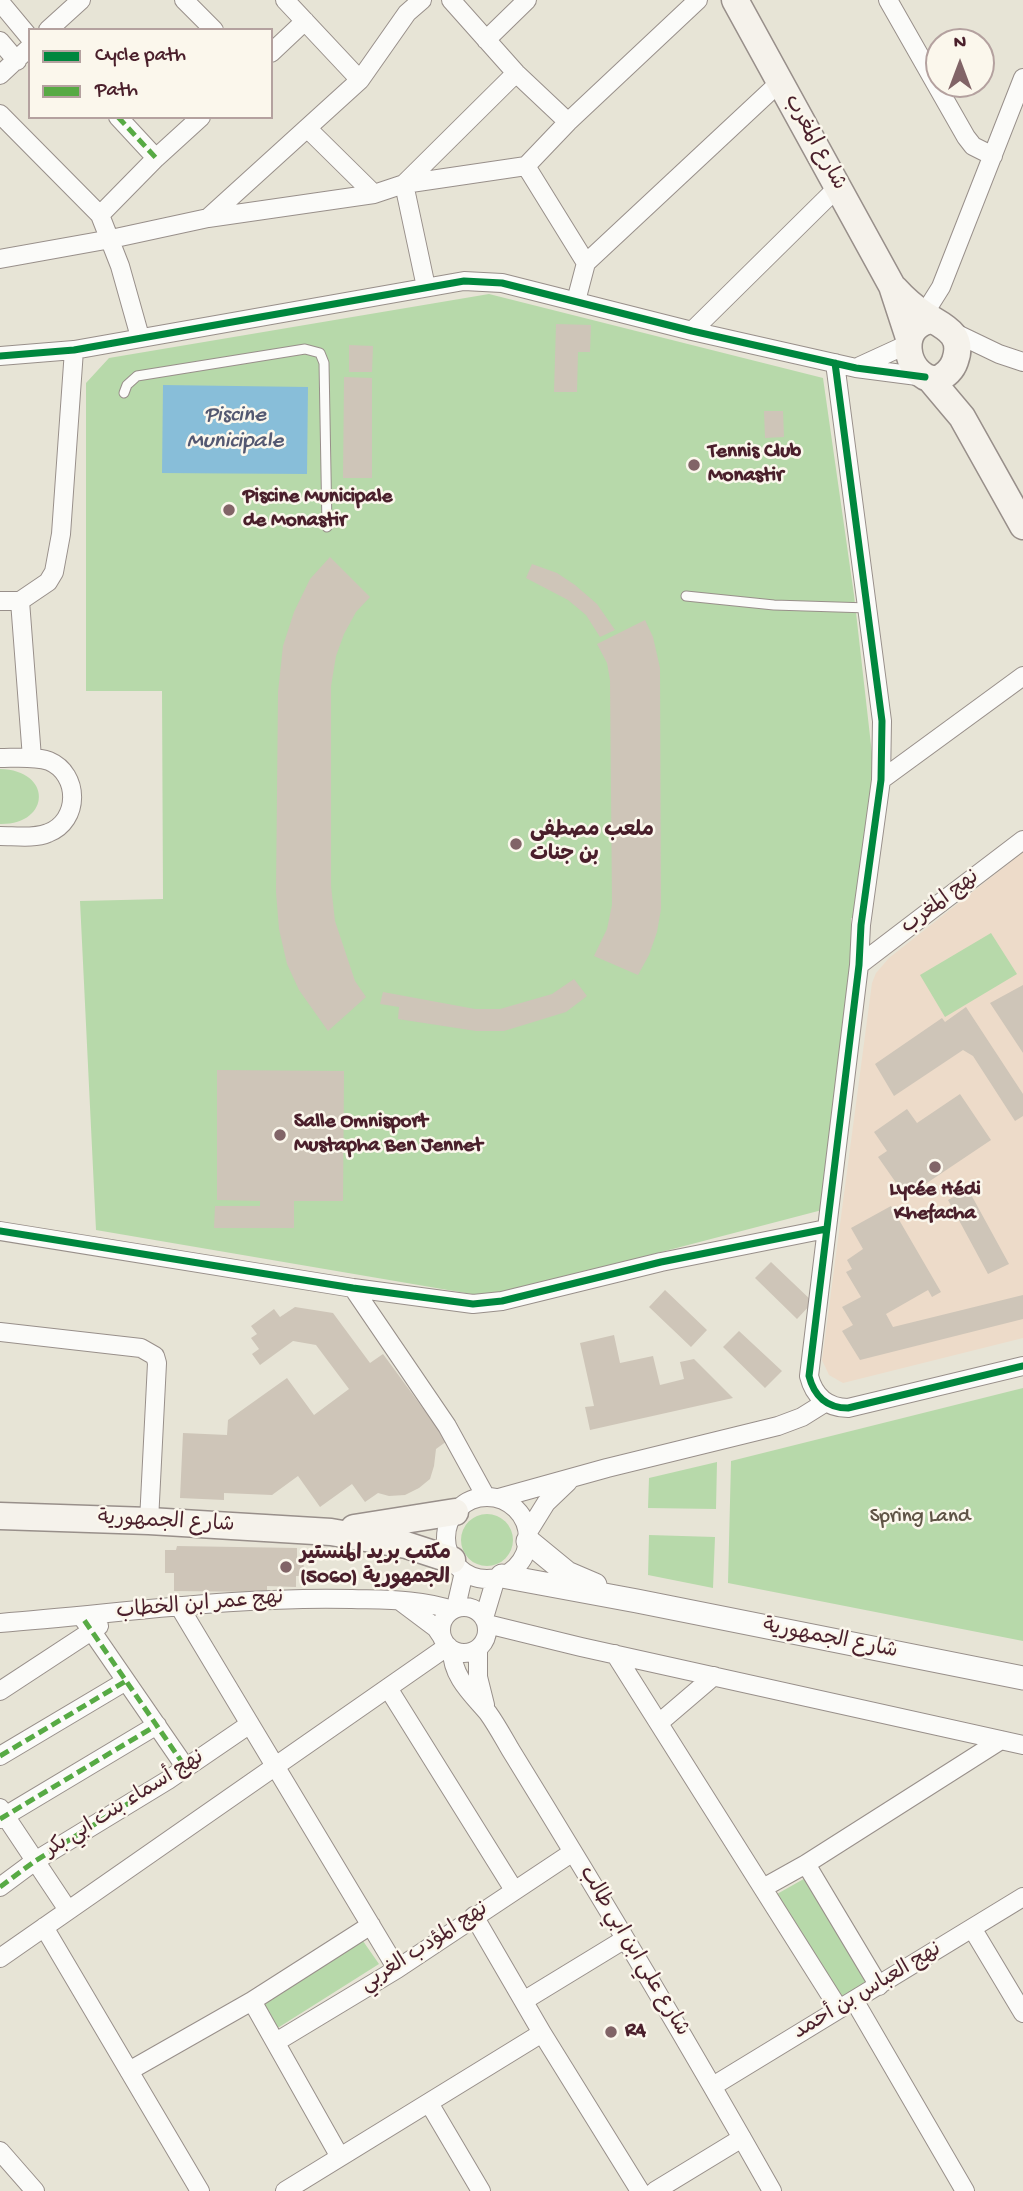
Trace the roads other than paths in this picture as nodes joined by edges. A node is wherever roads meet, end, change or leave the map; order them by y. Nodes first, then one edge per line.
1 (81, 0) edge
2 (184, 0) edge
3 (285, 0) edge
4 (422, 0) edge
5 (452, 0) edge
6 (527, 0) edge
7 (698, 0) edge
8 (735, 0) edge
9 (888, 0) edge
10 (0, 2) edge
11 (401, 6) edge
12 (305, 21) junction
13 (50, 28) edge
14 (212, 28) edge
15 (28, 36) edge
16 (486, 40) junction
17 (0, 41) edge
18 (28, 49) edge
19 (273, 51) edge
20 (17, 61) junction
21 (516, 73) junction
22 (0, 75) edge
23 (1023, 78) edge
24 (360, 80) junction
25 (780, 82) junction
26 (0, 114) edge
27 (120, 119) edge
28 (199, 119) edge
29 (568, 122) junction
30 (307, 128) junction
31 (993, 156) junction
32 (156, 158) junction
33 (526, 166) junction
34 (404, 184) junction
35 (838, 187) junction
36 (374, 194) junction
37 (100, 215) junction
38 (208, 218) junction
39 (111, 239) junction
40 (0, 259) edge
41 (586, 263) junction
42 (426, 287) junction
43 (941, 287) junction
44 (576, 301) junction
45 (926, 329) junction
46 (692, 331) junction
47 (140, 337) junction
48 (74, 350) junction
49 (999, 355) junction
50 (0, 356) edge
51 (1023, 362) edge
52 (835, 363) junction
53 (856, 368) junction
54 (940, 373) junction
55 (124, 394) dead end
56 (1023, 526) edge
57 (327, 527) dead end
58 (686, 596) dead end
59 (0, 601) edge
60 (20, 601) junction
61 (868, 608) junction
62 (1023, 676) edge
63 (0, 758) edge
64 (32, 758) junction
65 (881, 780) junction
66 (0, 836) edge
67 (1023, 840) edge
68 (859, 965) junction
69 (826, 1229) junction
70 (0, 1231) edge
71 (353, 1288) junction
72 (0, 1332) edge
73 (1023, 1366) edge
74 (826, 1402) junction
75 (463, 1453) junction
76 (573, 1478) junction
77 (492, 1498) junction
78 (461, 1507) junction
79 (0, 1516) edge
80 (149, 1521) junction
81 (331, 1532) junction
82 (528, 1537) junction
83 (458, 1566) junction
84 (499, 1577) junction
85 (400, 1601) junction
86 (637, 1601) junction
87 (179, 1606) junction
88 (454, 1609) junction
89 (0, 1623) edge
90 (87, 1624) junction
91 (484, 1632) junction
92 (447, 1644) junction
93 (615, 1654) junction
94 (714, 1676) junction
95 (1023, 1678) edge
96 (126, 1681) junction
97 (388, 1688) junction
98 (0, 1691) edge
99 (489, 1715) junction
100 (659, 1723) junction
101 (250, 1724) junction
102 (157, 1725) junction
103 (1000, 1740) junction
104 (1023, 1745) edge
105 (0, 1756) edge
106 (275, 1767) junction
107 (186, 1768) junction
108 (2, 1814) edge
109 (573, 1852) junction
110 (35, 1861) junction
111 (806, 1864) junction
112 (0, 1887) edge
113 (763, 1888) junction
114 (514, 1889) junction
115 (1023, 1896) edge
116 (68, 1910) junction
117 (474, 1916) junction
118 (371, 1925) junction
119 (44, 1927) junction
120 (972, 1928) junction
121 (625, 1939) junction
122 (0, 1958) edge
123 (397, 1969) junction
124 (878, 1986) junction
125 (525, 2000) junction
126 (252, 2001) junction
127 (846, 2004) junction
128 (1023, 2013) edge
129 (542, 2033) junction
130 (276, 2042) junction
131 (129, 2071) junction
132 (713, 2086) junction
133 (429, 2103) junction
134 (743, 2138) junction
135 (0, 2151) edge
136 (340, 2157) junction
137 (34, 2191) edge
138 (200, 2191) edge
139 (285, 2191) edge
140 (481, 2191) edge
141 (640, 2191) edge
142 (655, 2191) edge
143 (772, 2191) edge
144 (965, 2191) edge

1 - 13 street
2 - 14 street
3 - 12 street
4 - 11 street
5 - 16 street
6 - 16 street
7 - 29 street
8 - 25 main road, شارع المغرب
9 - 31 street
10 - 15 street
11 - 24 street
12 - 19 street
12 - 24 street
16 - 21 street
17 - 20 street
18 - 20 street
20 - 22 street
21 - 29 street
21 - 34 street
23 - 31 street
24 - 30 street
25 - 35 main road, شارع المغرب
25 - 41 street
26 - 37 street
27 - 32 street
28 - 32 street
29 - 33 street
30 - 36 street
30 - 38 street
31 - 43 street
32 - 37 street
33 - 34 street
33 - 41 street
34 - 36 street
34 - 42 street
35 - 45 main road, شارع المغرب
35 - 46 street
36 - 38 street
37 - 39 street
38 - 39 street
39 - 40 street
39 - 47 street
41 - 44 street
42 - 44 street
42 - 47 street
43 - 45 street
43 - 45 street
44 - 46 street
45 - 49 street
45 - 53 street
45 - 54 main road, شارع المغرب
45 - 54 main road, شارع المغرب
46 - 52 street
47 - 48 street
48 - 50 street
48 - 60 street
49 - 51 street
49 - 54 street
52 - 53 street
52 - 61 street
53 - 54 street
54 - 56 main road, شارع المغرب
55 - 57 lane
58 - 61 lane
59 - 60 street
60 - 64 street
61 - 65 street
62 - 65 street
63 - 64 street
64 - 66 street
65 - 68 street
67 - 68 street, نهج المغرب
68 - 69 street
69 - 71 street
69 - 74 street
70 - 71 street
71 - 75 street
72 - 80 street
73 - 74 street
74 - 76 street
75 - 77 street
75 - 78 street
76 - 77 street
76 - 82 street
77 - 78 street
77 - 82 street
78 - 81 main road, شارع الجمهورية
78 - 83 street
79 - 80 main road, شارع الجمهورية
80 - 81 main road, شارع الجمهورية
81 - 83 main road, شارع الجمهورية
82 - 84 street
82 - 86 street, شارع الجمهورية
83 - 84 street
83 - 88 street
84 - 86 street, شارع الجمهورية
84 - 91 street, شارع علي ابن ابي طالب
85 - 87 street, نهج عمر ابن الخطاب
85 - 88 street, نهج عمر ابن الخطاب
85 - 92 street
86 - 95 street, شارع الجمهورية
87 - 90 street, نهج عمر ابن الخطاب
87 - 101 street
88 - 91 street
88 - 92 street
89 - 90 street, نهج عمر ابن الخطاب
90 - 96 street
90 - 98 street
91 - 92 street
91 - 93 street
91 - 99 street, شارع علي ابن ابي طالب
92 - 97 street
92 - 99 street, شارع علي ابن ابي طالب
93 - 94 street
93 - 100 street
94 - 100 street
94 - 103 street
96 - 102 street
96 - 105 street
97 - 106 street
97 - 114 street
99 - 109 street, شارع علي ابن ابي طالب
100 - 113 street
101 - 106 street
101 - 107 street, نهج أسماء بنت ابي بكر
102 - 107 street
102 - 108 street
103 - 104 street
103 - 111 street
106 - 116 street
106 - 118 street
107 - 110 street, نهج أسماء بنت ابي بكر
108 - 110 street
109 - 114 street, نهج المؤدب الغربي
109 - 121 street, شارع علي ابن ابي طالب
110 - 112 street, نهج أسماء بنت ابي بكر
110 - 116 street
111 - 113 street
111 - 124 street
113 - 127 street
114 - 117 street, نهج المؤدب الغربي
115 - 120 street, نهج العباس بن أحمد
116 - 119 street
117 - 123 street, نهج المؤدب الغربي
117 - 125 street
118 - 123 street
118 - 126 street
119 - 122 street
119 - 131 street
120 - 124 street, نهج العباس بن أحمد
120 - 128 street
121 - 125 street
121 - 132 street, شارع علي ابن ابي طالب
123 - 130 street, نهج المؤدب الغربي
124 - 127 street, نهج العباس بن أحمد
125 - 129 street
126 - 130 street
126 - 131 street
127 - 132 street, نهج العباس بن أحمد
127 - 144 street
129 - 133 street
129 - 141 street
130 - 136 street
131 - 138 street
132 - 134 street, شارع علي ابن ابي طالب
133 - 136 street
133 - 140 street
134 - 142 street
134 - 143 street, شارع علي ابن ابي طالب
135 - 137 street
136 - 139 street

